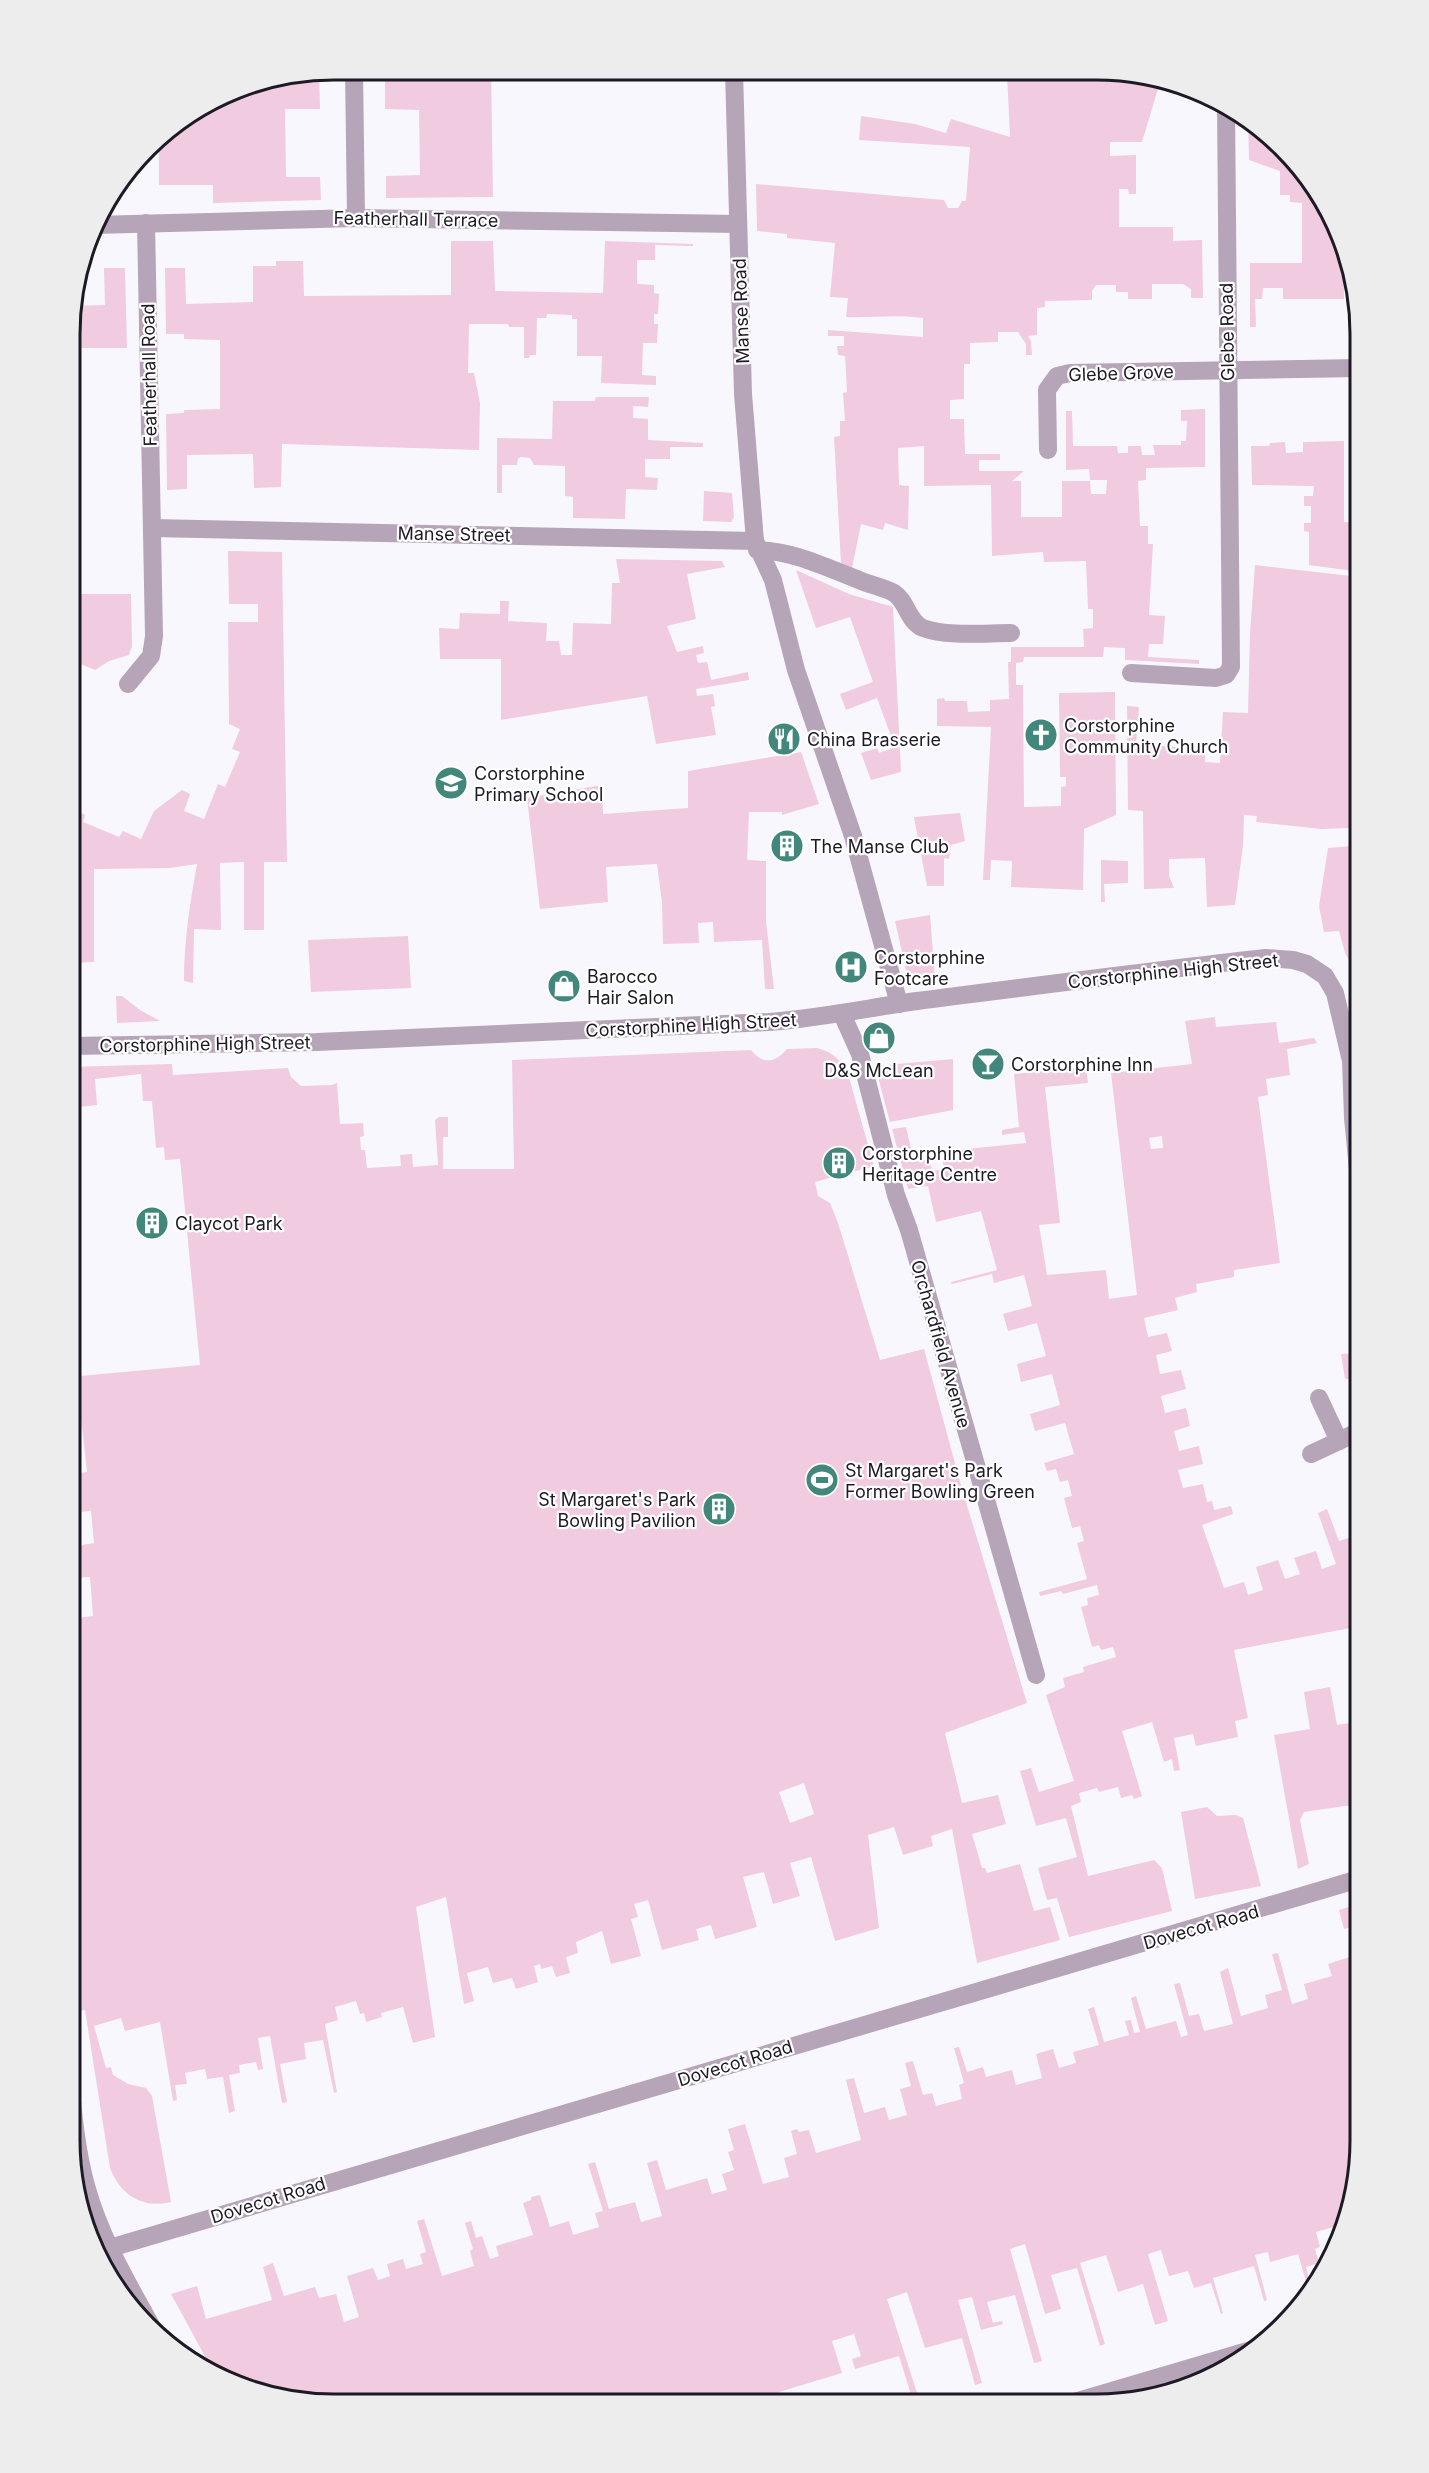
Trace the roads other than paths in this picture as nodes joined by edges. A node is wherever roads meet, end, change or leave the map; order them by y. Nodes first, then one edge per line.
1 (354, 80) edge
2 (734, 80) edge
3 (1226, 116) edge
4 (356, 218) junction
5 (146, 223) junction
6 (738, 224) junction
7 (104, 225) edge
8 (1350, 368) edge
9 (1228, 370) junction
10 (1048, 450) dead end
11 (153, 528) junction
12 (756, 546) junction
13 (1011, 633) dead end
14 (1131, 673) dead end
15 (128, 684) dead end
16 (899, 1004) junction
17 (842, 1014) junction
18 (1350, 1037) edge
19 (80, 1046) edge
20 (1319, 1398) dead end
21 (1350, 1436) edge
22 (1339, 1441) junction
23 (1311, 1454) dead end
24 (1036, 1675) dead end
25 (1350, 1882) edge
26 (81, 2166) edge
27 (110, 2248) junction
28 (138, 2302) edge
29 (1212, 2364) edge
30 (1150, 2387) edge
31 (1133, 2390) edge

1 - 4 street
2 - 6 street, Manse Road
3 - 9 street, Glebe Road
4 - 5 street, Featherhall Terrace
4 - 6 street, Featherhall Terrace
5 - 7 street, Featherhall Terrace
5 - 11 street, Featherhall Road
6 - 12 street, Manse Road
8 - 9 street
9 - 10 street, Glebe Grove
9 - 14 street, Glebe Road
11 - 12 street, Manse Street
11 - 15 street, Featherhall Road
12 - 13 street
12 - 16 street, Manse Road
16 - 17 street, Corstorphine High Street
16 - 18 street, Corstorphine High Street
17 - 19 street, Corstorphine High Street
17 - 24 street, Orchardfield Avenue
20 - 22 street
21 - 22 street
22 - 23 street
25 - 27 street, Dovecot Road
26 - 27 street
27 - 28 street
29 - 30 street
30 - 31 street

